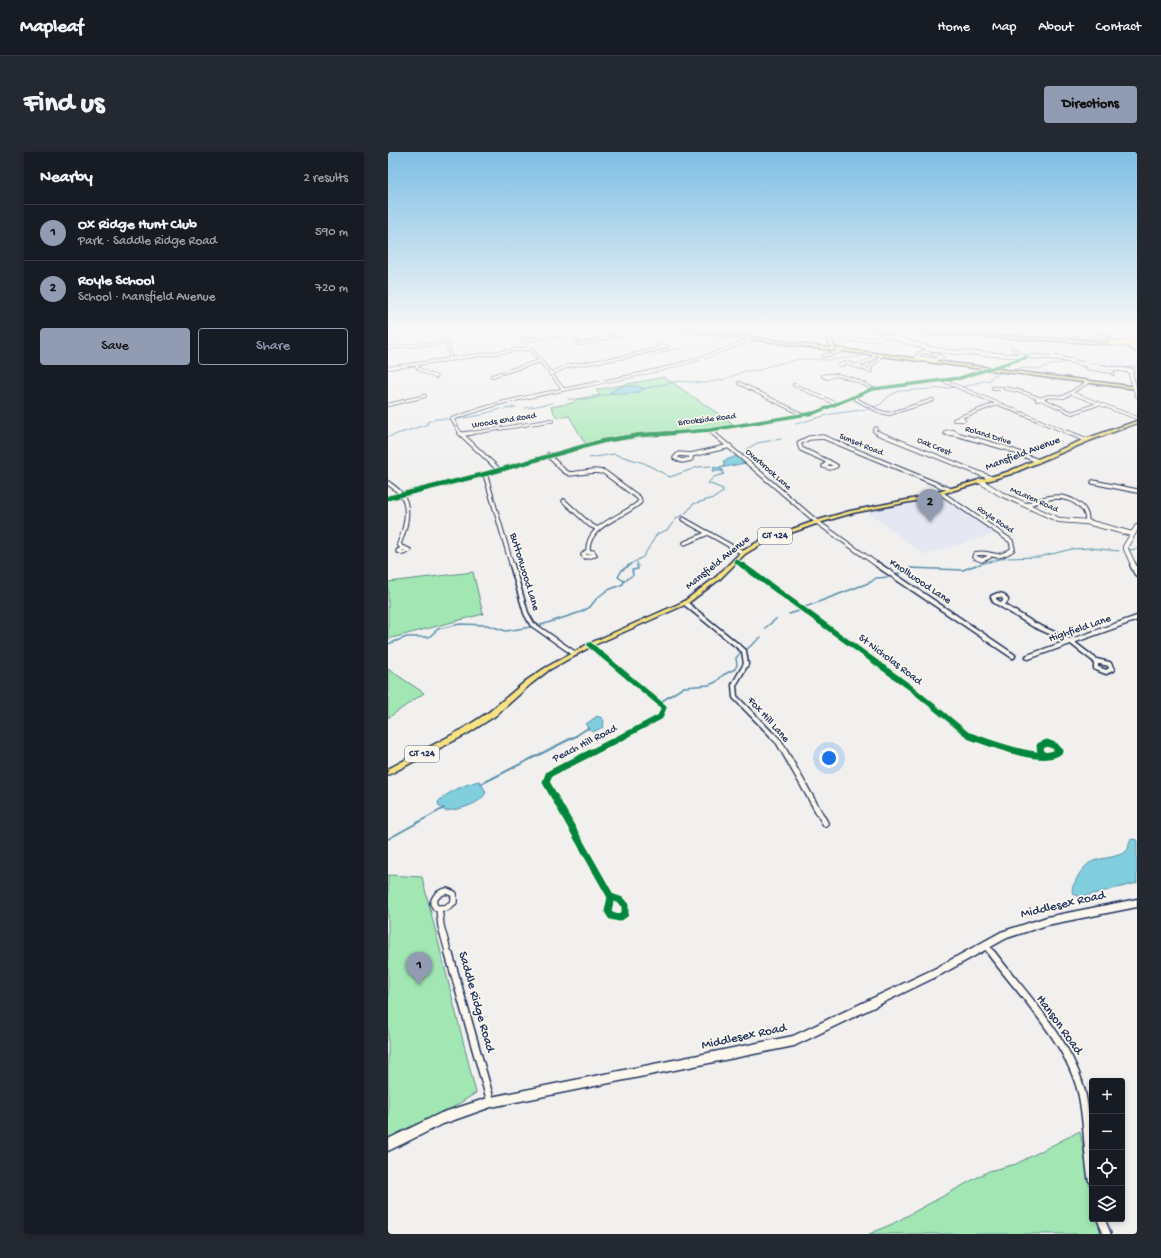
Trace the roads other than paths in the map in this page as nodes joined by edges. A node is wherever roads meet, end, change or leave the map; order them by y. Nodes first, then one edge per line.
1 (555, 379) edge
2 (610, 379) edge
3 (852, 379) edge
4 (949, 379) edge
5 (1068, 379) edge
6 (943, 381) junction
7 (1088, 382) junction
8 (739, 383) dead end
9 (794, 385) dead end
10 (1002, 388) dead end
11 (1136, 388) edge
12 (563, 389) junction
13 (873, 389) junction
14 (1071, 393) junction
15 (1137, 395) edge
16 (425, 396) dead end
17 (852, 397) junction
18 (933, 400) dead end
19 (1037, 400) junction
20 (838, 404) junction
21 (997, 404) junction
22 (1098, 404) junction
23 (388, 405) edge
24 (803, 415) junction
25 (960, 417) dead end
26 (1137, 418) edge
27 (548, 421) dead end
28 (1137, 422) edge
29 (876, 428) dead end
30 (710, 430) junction
31 (463, 434) junction
32 (956, 434) dead end
33 (1087, 440) junction
34 (730, 446) junction
35 (548, 455) junction
36 (691, 455) junction
37 (1038, 461) junction
38 (828, 462) dead end
39 (499, 470) junction
40 (485, 474) junction
41 (991, 478) junction
42 (980, 482) junction
43 (1093, 482) dead end
44 (388, 483) edge
45 (951, 490) junction
46 (1137, 491) edge
47 (941, 493) junction
48 (402, 494) junction
49 (388, 498) edge
50 (564, 501) dead end
51 (1026, 505) junction
52 (683, 519) dead end
53 (817, 522) junction
54 (1087, 522) junction
55 (1137, 526) edge
56 (598, 529) junction
57 (708, 533) junction
58 (1132, 534) junction
59 (685, 542) dead end
60 (402, 548) dead end
61 (588, 552) dead end
62 (744, 553) junction
63 (989, 557) dead end
64 (736, 561) junction
65 (1136, 571) edge
66 (685, 603) junction
67 (1003, 604) dead end
68 (1137, 618) edge
69 (1070, 641) junction
70 (590, 645) junction
71 (575, 654) junction
72 (1013, 656) dead end
73 (1028, 656) dead end
74 (1096, 661) dead end
75 (1040, 753) dead end
76 (388, 772) edge
77 (825, 823) dead end
78 (611, 897) dead end
79 (1137, 903) edge
80 (439, 909) dead end
81 (985, 945) junction
82 (491, 1102) junction
83 (388, 1145) edge
84 (1089, 1162) edge
85 (1103, 1222) edge
86 (1107, 1234) edge

1 - 12 street
2 - 12 street
3 - 13 street
4 - 6 street, Brookside Road
5 - 7 main road
6 - 13 street, Brookside Road
6 - 21 street
7 - 11 main road
7 - 14 street
8 - 24 street
9 - 20 street
10 - 19 street
11 - 15 street
12 - 31 street
13 - 17 street, Brookside Road
14 - 19 street
14 - 22 street
16 - 23 street
17 - 18 street
17 - 20 street, Brookside Road
19 - 22 street
20 - 24 street, Brookside Road
21 - 25 street
21 - 33 street
22 - 26 street
24 - 30 street, Brookside Road
27 - 31 street, Woods End Road
28 - 33 main road, Mansfield Avenue / CT 124
29 - 41 street, Oak Crest
30 - 34 street, Overbrook Lane
30 - 35 street, Brookside Road
31 - 39 street
32 - 37 street, Roland Drive
33 - 37 main road, Mansfield Avenue / CT 124
34 - 36 street
34 - 53 street, Overbrook Lane
35 - 39 street, Brookside Road
35 - 56 street
36 - 36 street
37 - 41 main road, Mansfield Avenue / CT 124
38 - 45 street, Sunset Road
39 - 40 street, Brookside Road
40 - 48 street, Brookside Road
40 - 71 street, Buttonwood Lane
41 - 42 main road, Mansfield Avenue / CT 124
42 - 45 main road, Mansfield Avenue / CT 124
42 - 51 street, McLaren Road
43 - 46 street
44 - 48 street
45 - 47 main road, Mansfield Avenue / CT 124
47 - 53 main road, Mansfield Avenue / CT 124
47 - 63 street, Royle Road
48 - 49 street, Brookside Road
48 - 60 street
50 - 56 street
51 - 54 street, McLaren Road
51 - 54 street
52 - 57 street
53 - 62 main road, Mansfield Avenue / CT 124
53 - 72 street, Knollwood Lane
54 - 58 street, McLaren Road
55 - 58 street
56 - 61 street
57 - 59 street
57 - 62 street
58 - 65 street
62 - 64 main road, Mansfield Avenue / CT 124
64 - 66 main road, Mansfield Avenue / CT 124
64 - 75 street, St Nicholas Road
66 - 70 main road, Mansfield Avenue / CT 124
66 - 77 street, Fox Hill Lane
67 - 69 street
68 - 69 street, Highfield Lane
69 - 73 street, Highfield Lane
69 - 74 street
70 - 71 main road, Mansfield Avenue / CT 124
70 - 78 street, Peach Hill Road
71 - 76 main road, Mansfield Avenue / CT 124
79 - 81 main road, Middlesex Road
80 - 82 street, Saddle Ridge Road
81 - 82 main road, Middlesex Road
81 - 84 street, Hanson Road
82 - 83 main road, Middlesex Road
85 - 86 street

